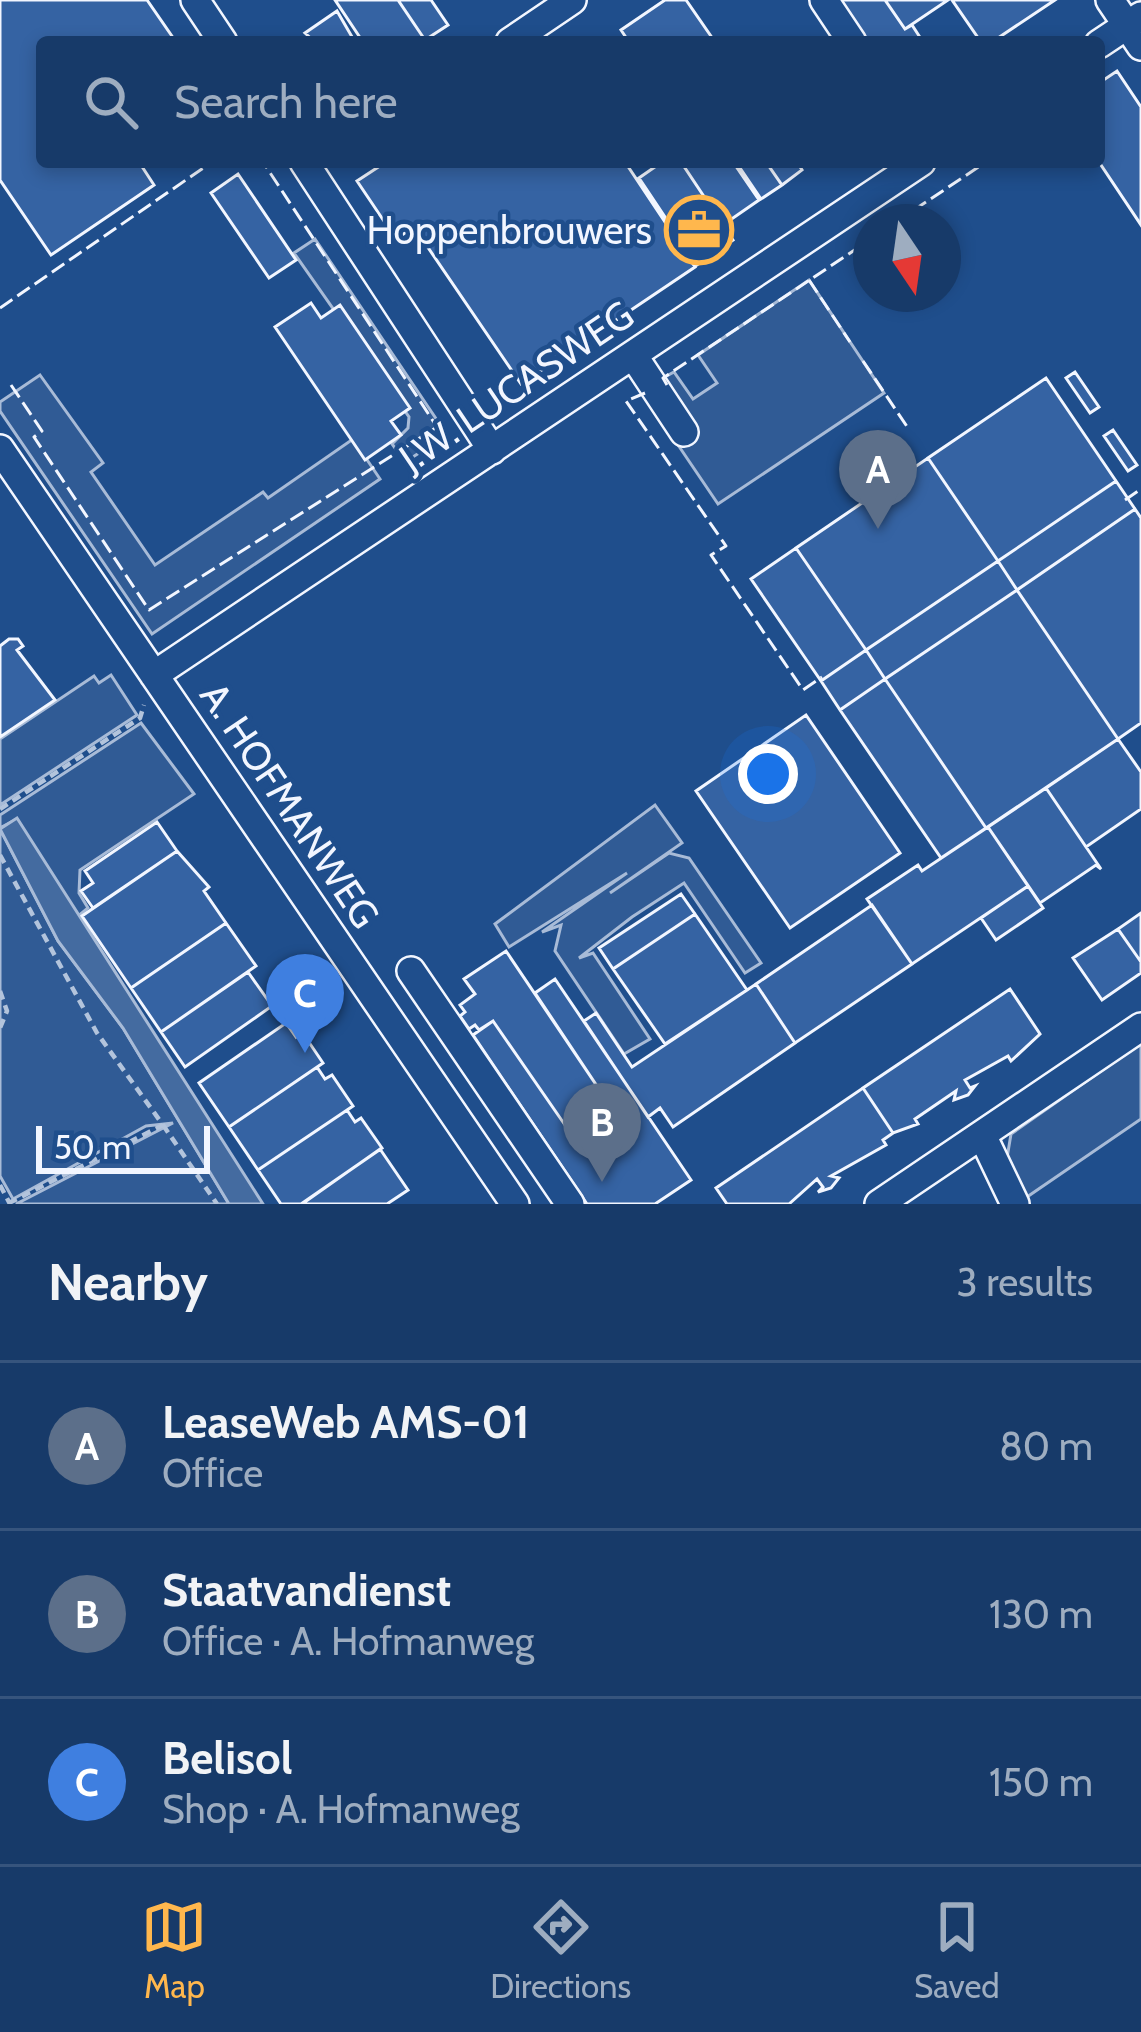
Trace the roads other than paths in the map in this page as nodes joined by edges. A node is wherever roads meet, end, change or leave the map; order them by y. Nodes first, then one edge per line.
1 (194, 0) edge
2 (572, 0) edge
3 (824, 0) edge
4 (1110, 0) edge
5 (1136, 30) edge
6 (219, 36) edge
7 (519, 36) edge
8 (848, 36) edge
9 (1105, 42) edge
10 (318, 168) edge
11 (912, 168) edge
12 (632, 356) junction
13 (684, 432) dead end
14 (0, 449) edge
15 (492, 450) junction
16 (154, 675) junction
17 (411, 971) dead end
18 (1141, 1027) edge
19 (982, 1136) junction
20 (514, 1204) edge
21 (570, 1204) edge
22 (879, 1204) edge
23 (1016, 1204) edge

1 - 6 street
2 - 7 street
3 - 8 street
4 - 5 street
5 - 9 street
10 - 15 street
11 - 12 street, J.W. LUCASWEG
12 - 13 street
12 - 15 street, J.W. LUCASWEG
14 - 16 street, A. HOFMANWEG
15 - 16 street, J.W. LUCASWEG
16 - 20 street, A. HOFMANWEG
17 - 21 street
18 - 19 street
19 - 22 street
19 - 23 street

